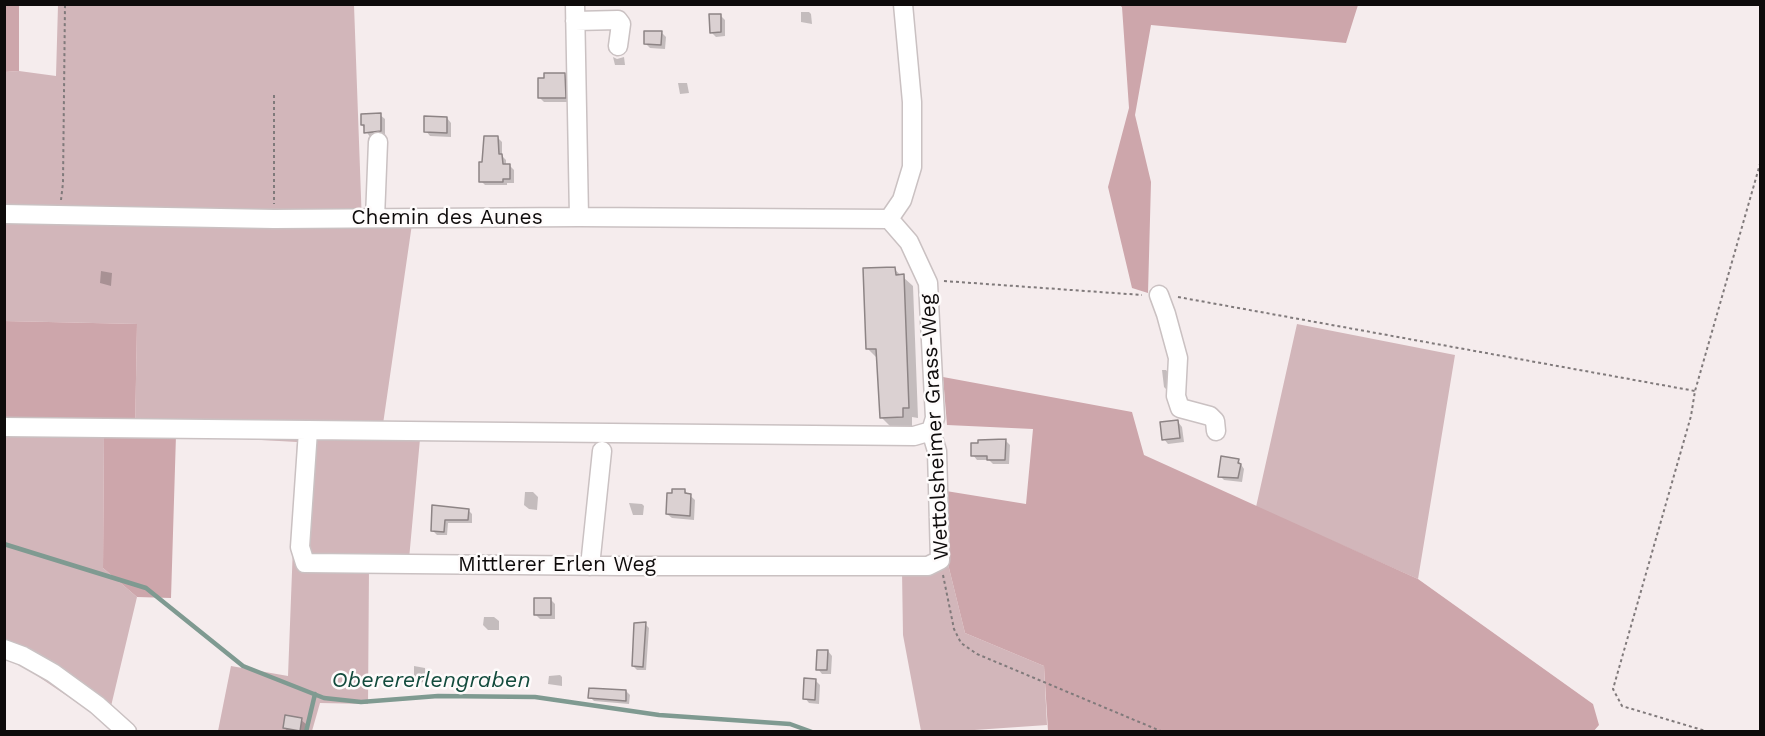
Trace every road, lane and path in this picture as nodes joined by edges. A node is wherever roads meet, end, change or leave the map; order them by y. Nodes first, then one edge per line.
1 (65, 4) edge
2 (903, 4) edge
3 (575, 13) edge
4 (618, 46) dead end
5 (274, 95) dead end
6 (378, 142) dead end
7 (1761, 164) edge
8 (4, 214) edge
9 (59, 214) junction
10 (579, 217) junction
11 (375, 218) junction
12 (274, 219) junction
13 (889, 219) junction
14 (928, 283) junction
15 (1159, 296) junction
16 (1695, 391) junction
17 (4, 427) edge
18 (308, 431) junction
19 (931, 431) junction
20 (1216, 431) dead end
21 (602, 451) dead end
22 (940, 560) junction
23 (590, 566) junction
24 (4, 649) edge
25 (127, 732) edge
26 (1163, 732) edge
27 (1709, 732) edge

1 - 9 path
2 - 13 street
3 - 4 street
3 - 10 street
5 - 12 path
6 - 11 street
7 - 16 path
8 - 9 street, Chemin des Aunes
9 - 12 street, Chemin des Aunes
10 - 11 street, Chemin des Aunes
10 - 13 street, Chemin des Aunes
11 - 12 street, Chemin des Aunes
13 - 14 street, Wettolsheimer Grass-Weg
14 - 15 path
14 - 19 street, Wettolsheimer Grass-Weg
15 - 16 path
15 - 20 street
16 - 27 path
17 - 18 street
18 - 19 street
18 - 23 street, Mittlerer Erlen Weg
19 - 22 street, Wettolsheimer Grass-Weg
21 - 23 street
22 - 23 street, Mittlerer Erlen Weg
22 - 26 path, Wettolsheimer Grass-Weg
24 - 25 street

